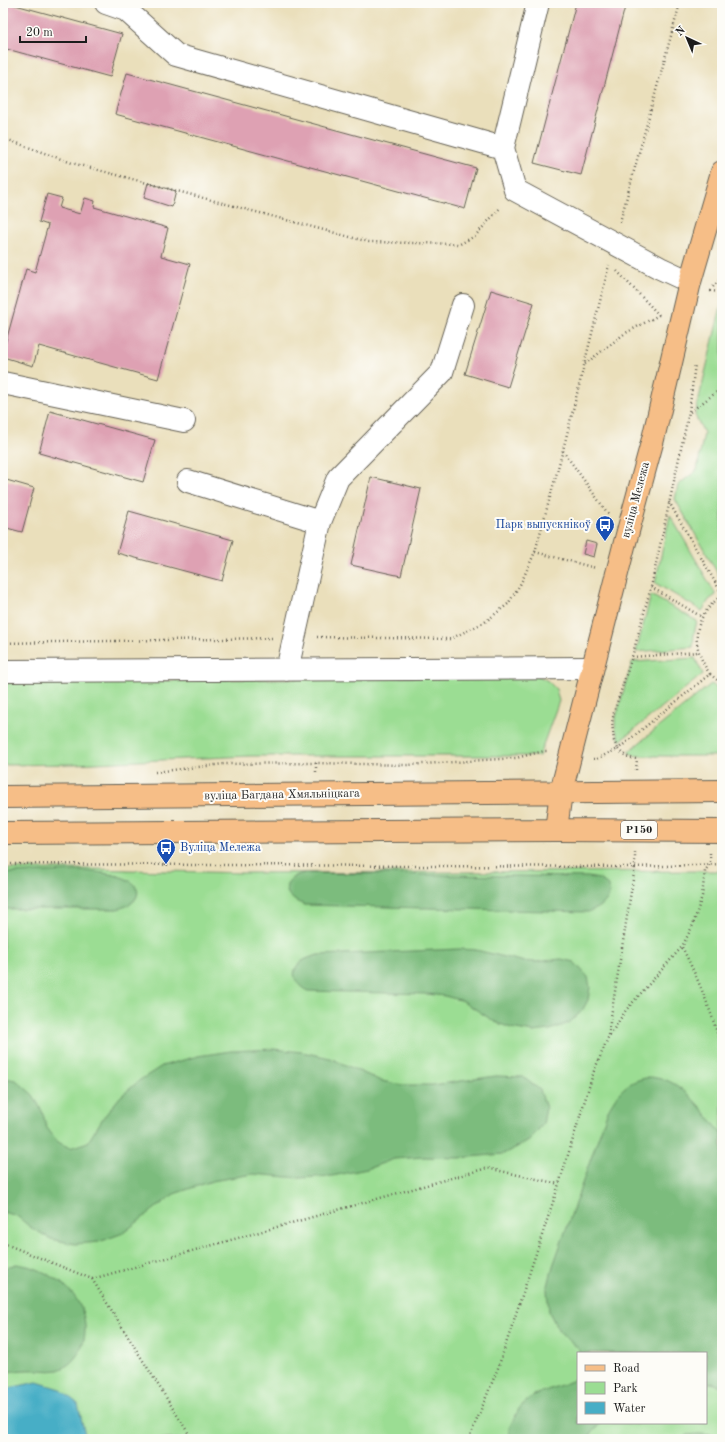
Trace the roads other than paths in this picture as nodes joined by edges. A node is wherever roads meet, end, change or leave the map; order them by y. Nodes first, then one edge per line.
1 (538, 3) edge
2 (120, 5) edge
3 (503, 148) junction
4 (722, 172) edge
5 (700, 287) junction
6 (463, 305) dead end
7 (3, 382) edge
8 (184, 421) dead end
9 (188, 481) dead end
10 (320, 522) junction
11 (592, 668) junction
12 (287, 670) junction
13 (3, 671) edge
14 (722, 791) edge
15 (561, 792) junction
16 (3, 797) edge
17 (556, 830) junction
18 (716, 831) edge
19 (3, 833) edge

1 - 3 lane
2 - 3 lane
3 - 5 lane
4 - 5 main road, вуліца Мележа
5 - 11 main road, вуліца Мележа
6 - 10 lane
7 - 8 lane
9 - 10 lane
10 - 12 lane
11 - 12 lane
11 - 15 main road, вуліца Мележа
12 - 13 lane
14 - 15 main road, вуліца Багдана Хмяльніцкага
15 - 16 main road, вуліца Багдана Хмяльніцкага
15 - 17 main road, вуліца Мележа
17 - 18 main road, Р150
17 - 19 main road

